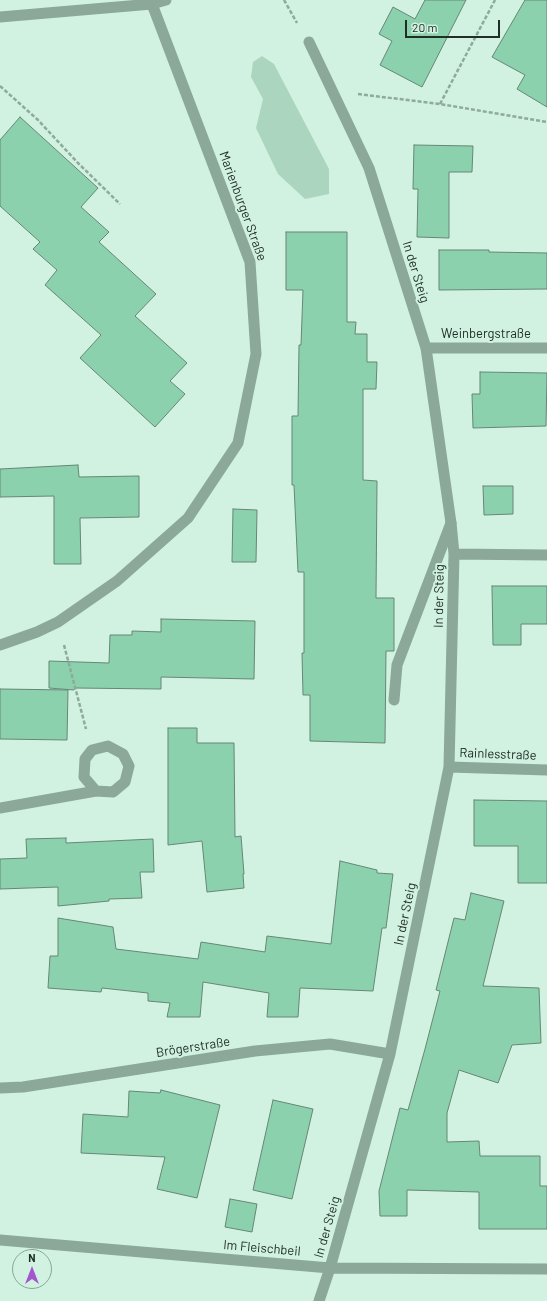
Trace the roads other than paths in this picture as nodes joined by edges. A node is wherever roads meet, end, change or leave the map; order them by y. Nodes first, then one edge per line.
1 (166, 0) edge
2 (152, 4) junction
3 (0, 17) edge
4 (309, 42) road end
5 (426, 348) junction
6 (547, 348) edge
7 (451, 523) junction
8 (454, 554) junction
9 (547, 555) edge
10 (0, 645) edge
11 (394, 700) dead end
12 (449, 767) junction
13 (547, 770) edge
14 (96, 790) junction
15 (0, 808) edge
16 (390, 1054) junction
17 (0, 1088) edge
18 (0, 1240) edge
19 (330, 1268) junction
20 (547, 1269) edge
21 (319, 1301) edge

1 - 2 street
2 - 3 street
2 - 10 street, Marienburger Straße
4 - 5 street, In der Steig
5 - 6 street, Weinbergstraße
5 - 7 street, In der Steig
7 - 8 street, In der Steig
7 - 11 street, In der Steig
8 - 9 street
8 - 12 street, In der Steig
12 - 13 street, Rainlesstraße
12 - 16 street, In der Steig
14 - 14 street
14 - 15 street
16 - 17 street, Brögerstraße
16 - 19 street, In der Steig
18 - 19 street, Im Fleischbeil
19 - 20 street, Im Fleischbeil
19 - 21 street, In der Steig

